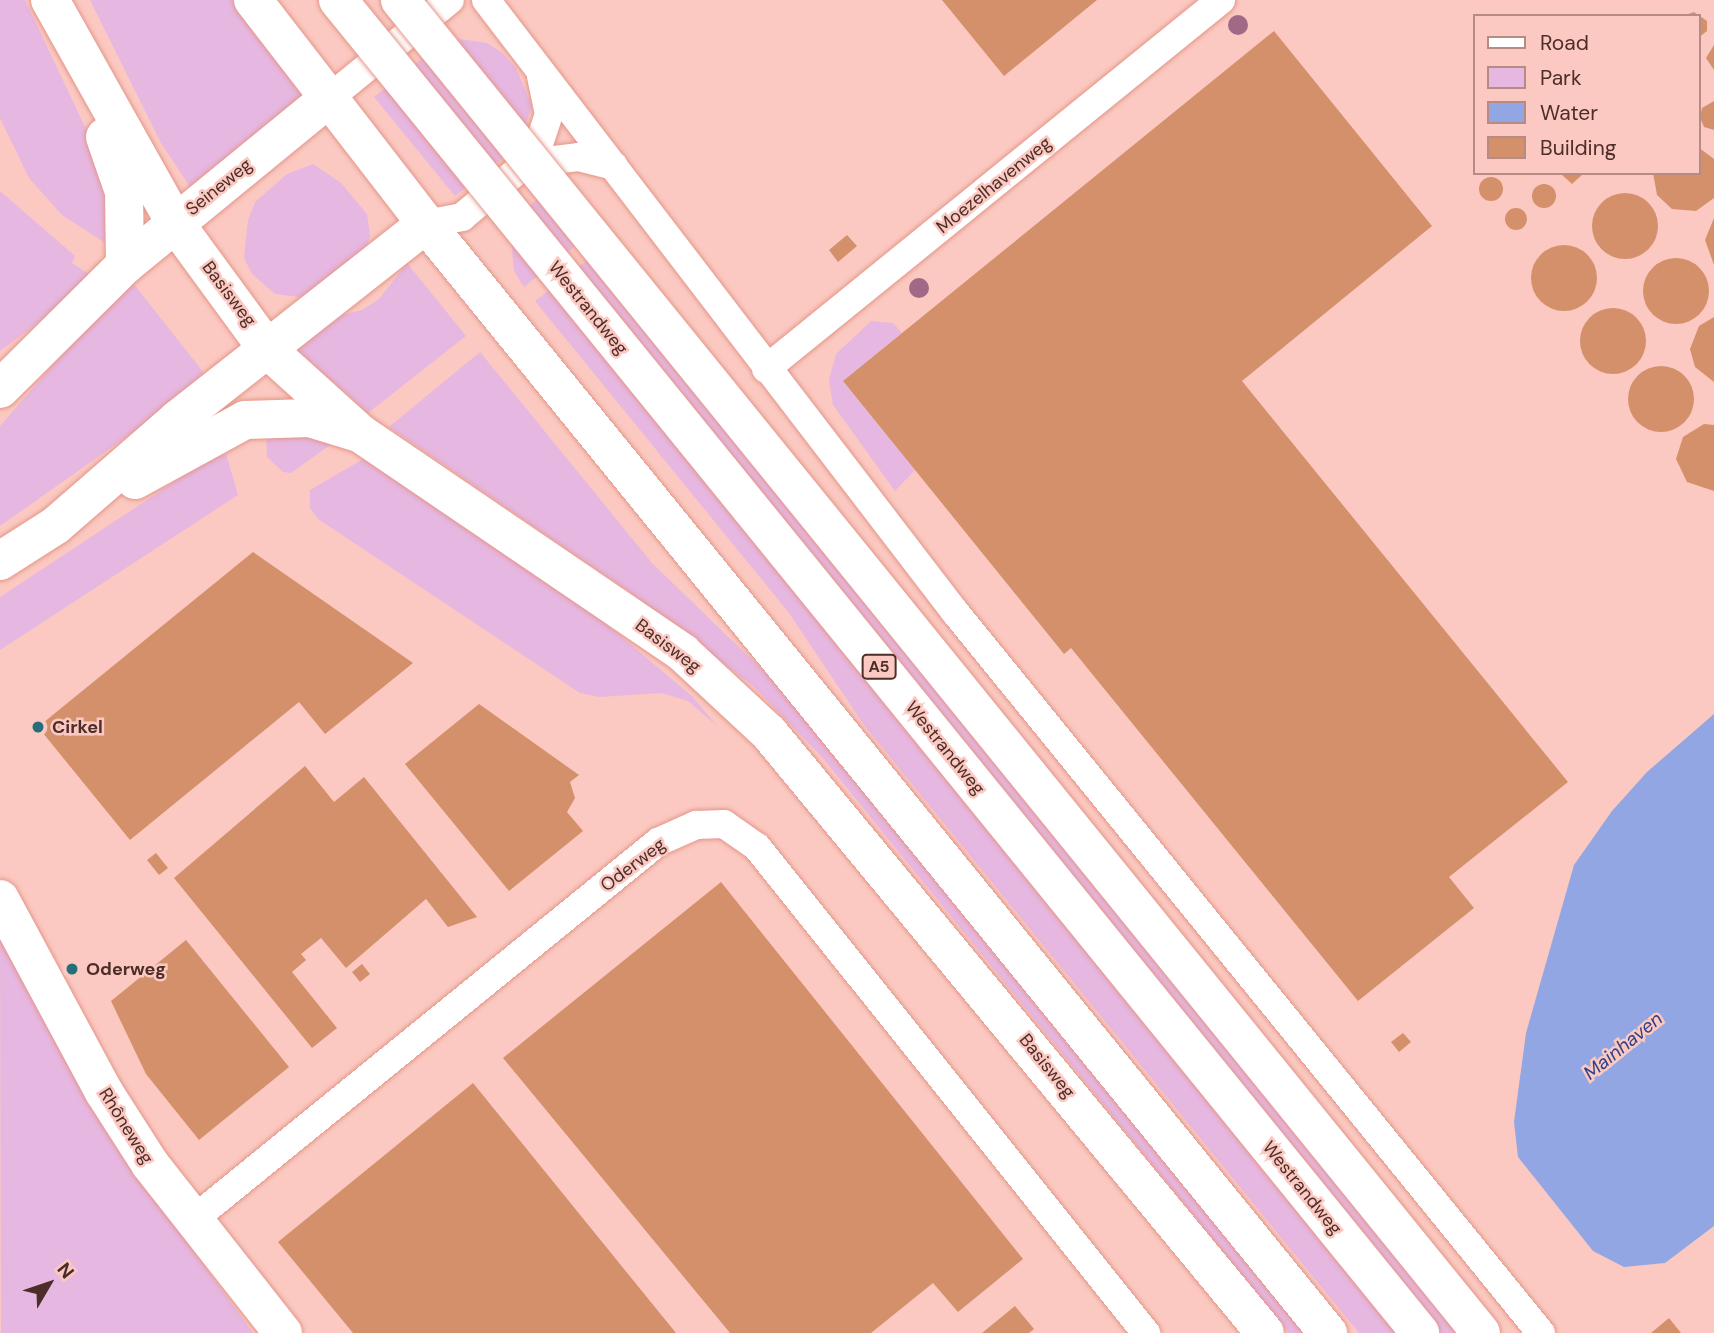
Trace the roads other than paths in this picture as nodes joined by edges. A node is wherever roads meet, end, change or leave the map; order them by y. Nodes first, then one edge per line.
1 (50, 0) edge
2 (253, 0) edge
3 (338, 0) edge
4 (400, 0) edge
5 (450, 0) edge
6 (486, 0) edge
7 (1221, 0) edge
8 (76, 52) junction
9 (528, 54) junction
10 (328, 99) junction
11 (529, 163) junction
12 (614, 166) junction
13 (175, 223) junction
14 (426, 224) junction
15 (125, 265) junction
16 (268, 350) junction
17 (766, 369) junction
18 (0, 389) edge
19 (361, 434) junction
20 (55, 526) junction
21 (0, 561) edge
22 (0, 899) edge
23 (194, 1219) junction
24 (283, 1333) edge
25 (1146, 1333) edge
26 (1265, 1333) edge
27 (1328, 1333) edge
28 (1420, 1333) edge
29 (1481, 1333) edge
30 (1542, 1333) edge

1 - 8 main road, Basisweg
2 - 10 main road
3 - 28 main road, Westrandweg / A5, bridge
4 - 29 main road, bridge
5 - 10 street, Seineweg
6 - 9 street
7 - 17 street, Moezelhavenweg
8 - 13 main road, Basisweg
8 - 15 main road
9 - 11 street
9 - 12 street
10 - 13 main road, Seineweg
10 - 14 main road
11 - 12 street
11 - 14 street
12 - 17 street
13 - 15 main road, Seineweg
13 - 16 main road, Basisweg
14 - 16 main road
14 - 27 main road
15 - 18 main road, Seineweg
16 - 19 main road, Basisweg
16 - 20 main road
17 - 30 street
19 - 20 main road
19 - 26 main road, Basisweg
20 - 21 main road
22 - 23 main road, Rhôneweg
23 - 24 main road, Rhôneweg
23 - 25 street, Oderweg

